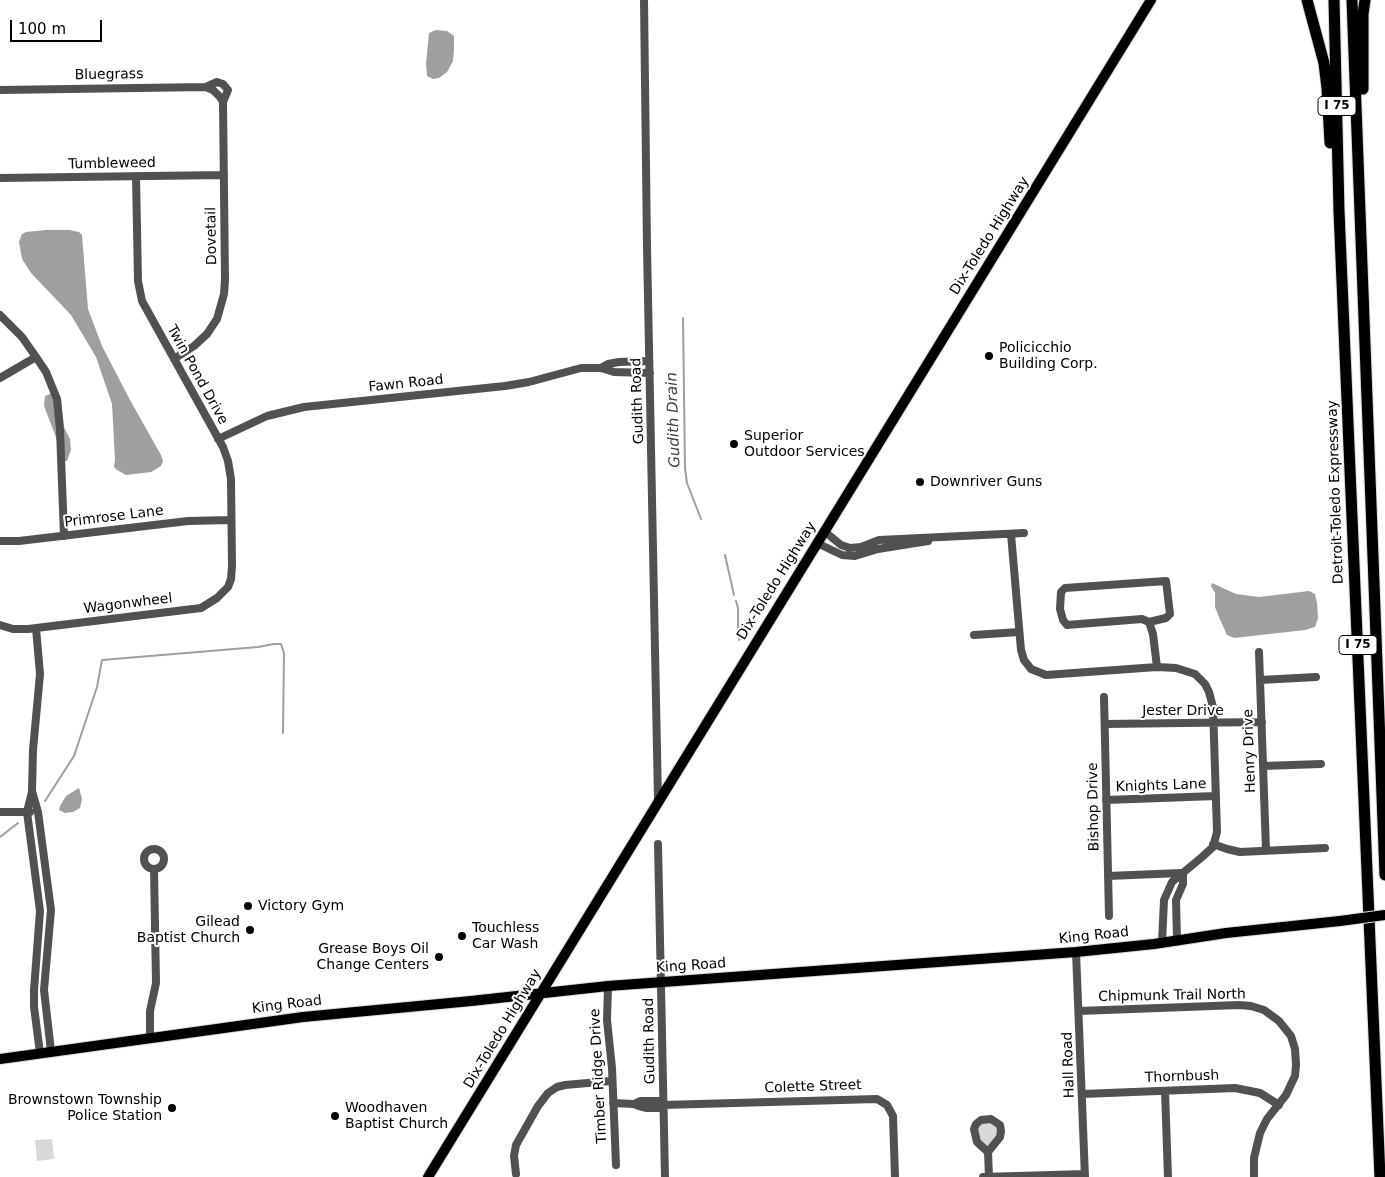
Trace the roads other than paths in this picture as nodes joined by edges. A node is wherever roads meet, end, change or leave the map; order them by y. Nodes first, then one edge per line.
1 (644, 0) edge
2 (1151, 0) edge
3 (1307, 0) edge
4 (1334, 0) edge
5 (1352, 0) edge
6 (1364, 0) edge
7 (206, 87) junction
8 (0, 90) edge
9 (223, 102) junction
10 (224, 175) junction
11 (136, 176) junction
12 (0, 178) edge
13 (1359, 193) junction
14 (1339, 211) junction
15 (0, 315) edge
16 (36, 357) junction
17 (174, 360) junction
18 (649, 361) junction
19 (601, 368) junction
20 (650, 373) junction
21 (0, 378) edge
22 (218, 440) junction
23 (231, 520) junction
24 (824, 531) junction
25 (1024, 533) dead end
26 (1011, 534) junction
27 (64, 536) junction
28 (0, 541) edge
29 (817, 543) junction
30 (877, 545) junction
31 (228, 586) joint
32 (1149, 622) junction
33 (0, 626) edge
34 (36, 628) junction
35 (1020, 632) junction
36 (974, 635) dead end
37 (1259, 652) dead end
38 (1157, 667) junction
39 (1316, 677) dead end
40 (1260, 680) junction
41 (1104, 697) dead end
42 (1213, 722) junction
43 (1262, 722) junction
44 (1104, 724) junction
45 (1321, 764) dead end
46 (1263, 766) junction
47 (32, 791) junction
48 (1216, 796) junction
49 (658, 800) junction
50 (1106, 800) junction
51 (0, 812) edge
52 (27, 812) junction
53 (38, 812) junction
54 (658, 844) dead end
55 (1213, 844) junction
56 (1325, 848) dead end
57 (1266, 850) junction
58 (154, 869) dead end
59 (1183, 873) junction
60 (1108, 876) junction
61 (1385, 876) edge
62 (47, 878) junction
63 (36, 879) junction
64 (1385, 915) edge
65 (1108, 916) dead end
66 (39, 933) junction
67 (50, 935) junction
68 (1177, 940) junction
69 (1162, 943) junction
70 (1076, 952) junction
71 (661, 982) junction
72 (608, 986) junction
73 (34, 990) junction
74 (44, 990) junction
75 (541, 993) junction
76 (1079, 1011) junction
77 (150, 1037) junction
78 (51, 1051) junction
79 (40, 1053) junction
80 (0, 1059) edge
81 (611, 1081) junction
82 (1165, 1090) junction
83 (1082, 1094) junction
84 (613, 1103) junction
85 (663, 1105) junction
86 (1279, 1105) junction
87 (988, 1152) dead end
88 (616, 1165) dead end
89 (516, 1174) dead end
90 (1085, 1176) edge
91 (428, 1177) edge
92 (665, 1177) edge
93 (895, 1177) edge
94 (983, 1177) edge
95 (989, 1177) edge
96 (1168, 1177) edge
97 (1254, 1177) edge
98 (1380, 1177) edge

1 - 18 street, Gudith Road
2 - 24 main road, Dix-Toledo Highway
3 - 14 highway
4 - 14 highway, Detroit-Toledo Expressway / I 75
5 - 13 highway, I 75
6 - 13 highway
7 - 8 street, Bluegrass
7 - 9 street, Bluegrass
7 - 9 street, Dovetail
9 - 10 street, Dovetail
10 - 11 street, Tumbleweed
10 - 17 street, Dovetail
11 - 12 street, Tumbleweed
11 - 17 street, Twin Pond Drive
13 - 61 highway, I 75
14 - 98 highway, Detroit-Toledo Expressway / I 75
15 - 16 street
16 - 21 street
16 - 27 street
17 - 22 street, Twin Pond Drive
18 - 19 street, Fawn Road
18 - 20 street, Gudith Road
19 - 20 street, Fawn Road
19 - 22 street, Fawn Road
20 - 49 street, Gudith Road
22 - 23 street, Twin Pond Drive
23 - 27 street, Primrose Lane
23 - 31 street, Twin Pond Drive
24 - 29 main road, Dix-Toledo Highway
24 - 30 street
25 - 26 street
26 - 30 street
26 - 35 street
27 - 28 street, Primrose Lane
29 - 30 street
29 - 49 main road, Dix-Toledo Highway
31 - 34 street, Wagonwheel
32 - 32 street
32 - 38 street
33 - 34 street, Wagonwheel
34 - 47 street
35 - 36 street
35 - 38 street
37 - 40 street, Henry Drive
38 - 42 street
39 - 40 street
40 - 43 street, Henry Drive
41 - 44 street, Bishop Drive
42 - 43 street, Jester Drive
42 - 44 street, Jester Drive
42 - 48 street
43 - 46 street, Henry Drive
44 - 50 street, Bishop Drive
45 - 46 street
46 - 57 street, Henry Drive
47 - 52 street
47 - 53 street
48 - 50 street, Knights Lane
48 - 55 street
49 - 75 main road, Dix-Toledo Highway
50 - 60 street, Bishop Drive
51 - 52 street
52 - 53 street
52 - 63 street
53 - 62 street
54 - 71 street, Gudith Road
55 - 57 street
55 - 59 street
56 - 57 street
58 - 77 street
59 - 60 street
59 - 68 street
59 - 69 street
60 - 65 street, Bishop Drive
62 - 63 street
62 - 67 street
63 - 66 street
64 - 68 main road, King Road, bridge
66 - 67 street
66 - 73 street
67 - 74 street
68 - 69 main road, King Road
69 - 70 main road, King Road
70 - 71 main road, King Road
70 - 76 street, Hall Road
71 - 72 main road, King Road
71 - 85 street, Gudith Road
72 - 75 main road, King Road
72 - 81 street, Timber Ridge Drive
73 - 74 street
73 - 79 street
74 - 78 street
75 - 77 main road, King Road
75 - 91 main road, Dix-Toledo Highway
76 - 83 street, Hall Road
76 - 86 street, Chipmunk Trail North
77 - 78 main road, King Road
78 - 79 main road, King Road
79 - 80 main road, King Road
81 - 84 street, Timber Ridge Drive
81 - 89 street
82 - 83 street, Thornbush
82 - 86 street, Thornbush
82 - 96 street
83 - 90 street, Hall Road
84 - 85 street, Colette Street
84 - 88 street, Timber Ridge Drive
85 - 92 street, Gudith Road
85 - 93 street, Colette Street
86 - 97 street
87 - 95 street
90 - 95 street
94 - 95 street

